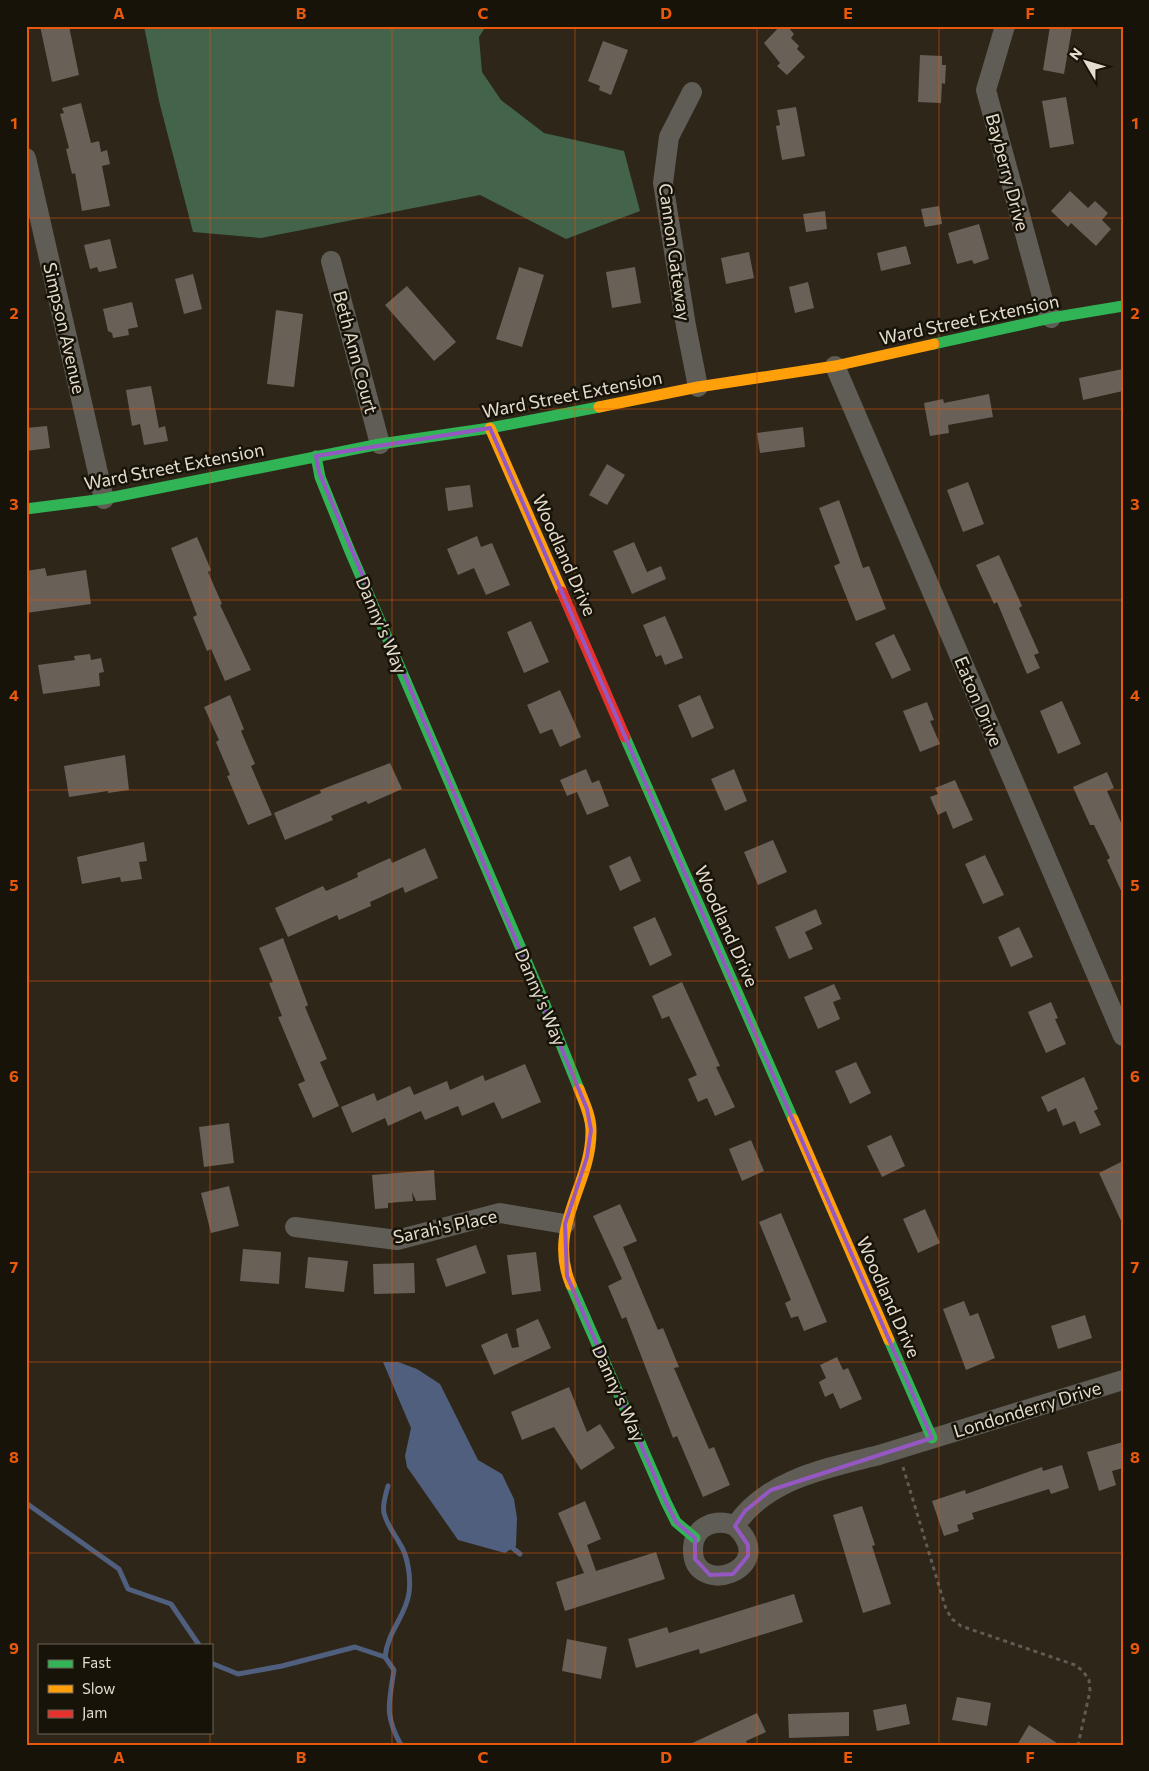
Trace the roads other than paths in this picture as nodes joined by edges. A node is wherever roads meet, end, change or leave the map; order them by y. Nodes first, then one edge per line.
1 (1006, 26) edge
2 (692, 92) dead end
3 (26, 158) edge
4 (331, 261) dead end
5 (1123, 306) edge
6 (1051, 318) junction
7 (834, 366) junction
8 (698, 387) junction
9 (490, 428) junction
10 (380, 444) junction
11 (316, 456) junction
12 (104, 499) junction
13 (26, 509) edge
14 (1123, 1036) edge
15 (565, 1224) junction
16 (295, 1227) dead end
17 (1123, 1380) edge
18 (932, 1438) junction
19 (735, 1526) junction
20 (696, 1538) junction

1 - 6 street, Bayberry Drive
2 - 8 street, Cannon Gateway
3 - 12 street, Simpson Avenue
4 - 10 street, Beth Ann Court
5 - 6 street, Ward Street Extension
6 - 7 street, Ward Street Extension
7 - 8 street, Ward Street Extension
7 - 14 street, Eaton Drive
8 - 9 street, Ward Street Extension
9 - 10 street, Ward Street Extension
9 - 18 street, Woodland Drive
10 - 11 street, Ward Street Extension
11 - 12 street, Ward Street Extension
11 - 15 street, Danny's Way
12 - 13 street, Ward Street Extension
15 - 16 street, Sarah's Place
15 - 20 street, Danny's Way
17 - 18 street, Londonderry Drive
18 - 19 street
19 - 20 street
19 - 20 street

